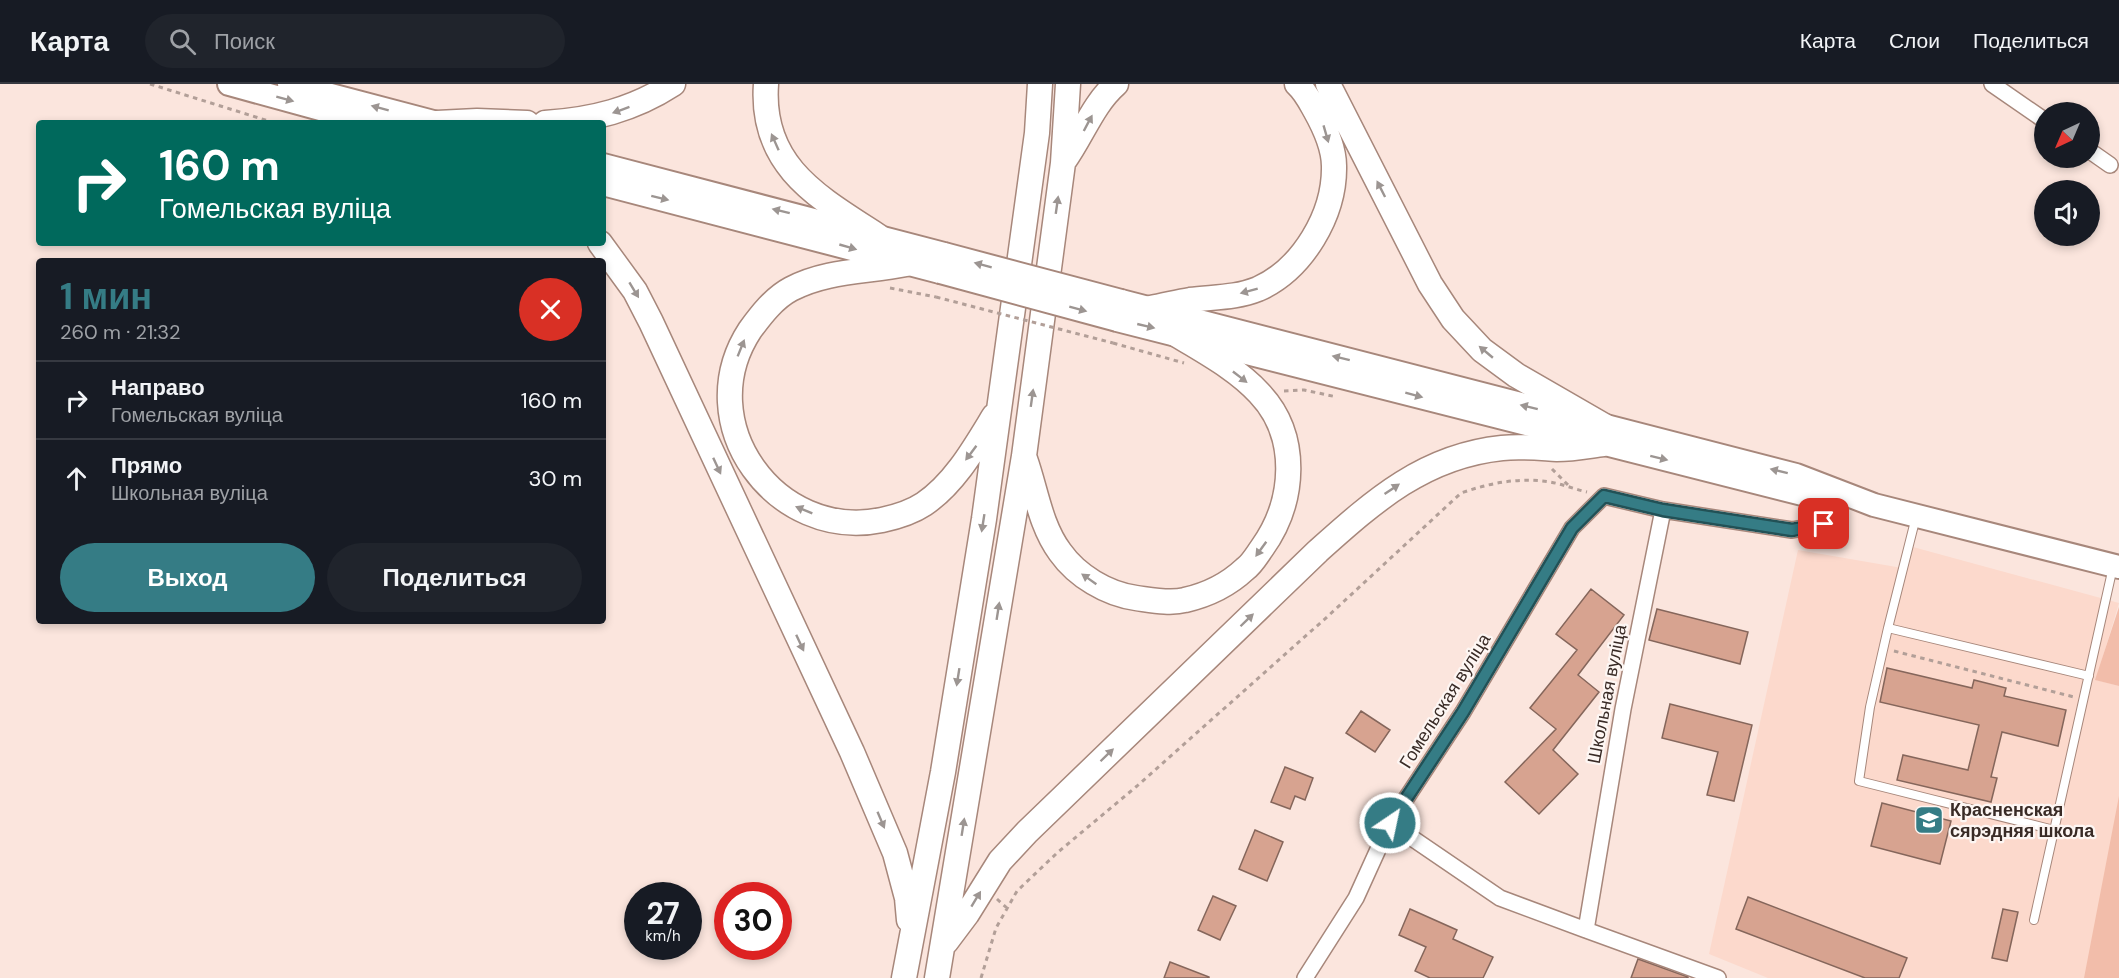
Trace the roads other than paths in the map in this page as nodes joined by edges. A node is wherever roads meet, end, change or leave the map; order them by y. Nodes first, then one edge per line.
1 (229, 84) edge
2 (289, 84) edge
3 (673, 84) edge
4 (766, 84) edge
5 (1023, 84) edge
6 (1040, 84) edge
7 (1068, 84) edge
8 (1116, 84) edge
9 (1297, 84) edge
10 (1328, 84) edge
11 (1992, 84) edge
12 (2034, 113) edge
13 (360, 120) edge
14 (426, 120) edge
15 (575, 120) edge
16 (1037, 133) junction
17 (2100, 158) edge
18 (1063, 163) junction
19 (2110, 165) dead end
20 (606, 166) edge
21 (606, 185) edge
22 (878, 236) junction
23 (603, 246) edge
24 (942, 263) junction
25 (906, 264) junction
26 (1150, 308) junction
27 (1119, 310) junction
28 (1174, 333) junction
29 (1001, 403) junction
30 (1605, 435) junction
31 (1024, 456) junction
32 (1830, 501) junction
33 (1874, 505) junction
34 (1663, 510) junction
35 (1917, 516) junction
36 (2116, 567) edge
37 (1888, 628) junction
38 (2089, 676) junction
39 (1390, 823) junction
40 (2055, 830) junction
41 (2034, 920) dead end
42 (1586, 930) junction
43 (911, 939) junction
44 (943, 946) junction
45 (904, 978) edge
46 (937, 978) edge
47 (1305, 978) edge
48 (1718, 978) edge

1 -> 13 main road
14 -> 2 main road
3 -> 15 highway
22 -> 4 highway
5 - 16 highway
6 - 16 highway
7 - 18 highway
18 -> 8 highway
9 -> 26 highway
30 -> 10 highway
11 - 12 street
16 - 29 highway
17 - 19 street
31 -> 18 highway
22 -> 20 main road
21 -> 25 main road
22 - 24 main road
23 -> 43 highway
24 - 25 main road
24 - 27 main road, bridge
29 -> 25 highway
26 - 27 main road
30 -> 26 main road
27 -> 28 main road
28 -> 30 main road
28 -> 31 highway
29 -> 43 highway
30 -> 32 main road
33 -> 30 main road
44 -> 30 highway
44 -> 31 highway
32 - 33 main road
32 - 34 street
33 - 35 main road
34 - 39 street, Гомельская вуліца
34 - 42 street, Школьная вуліца
35 - 36 main road
35 - 37 lane
36 - 38 lane
37 - 38 lane
37 - 40 lane
38 - 40 lane
39 - 42 street
39 - 47 street, Гомельская вуліца
40 - 41 lane
42 - 48 street
43 - 45 highway
44 - 46 highway

